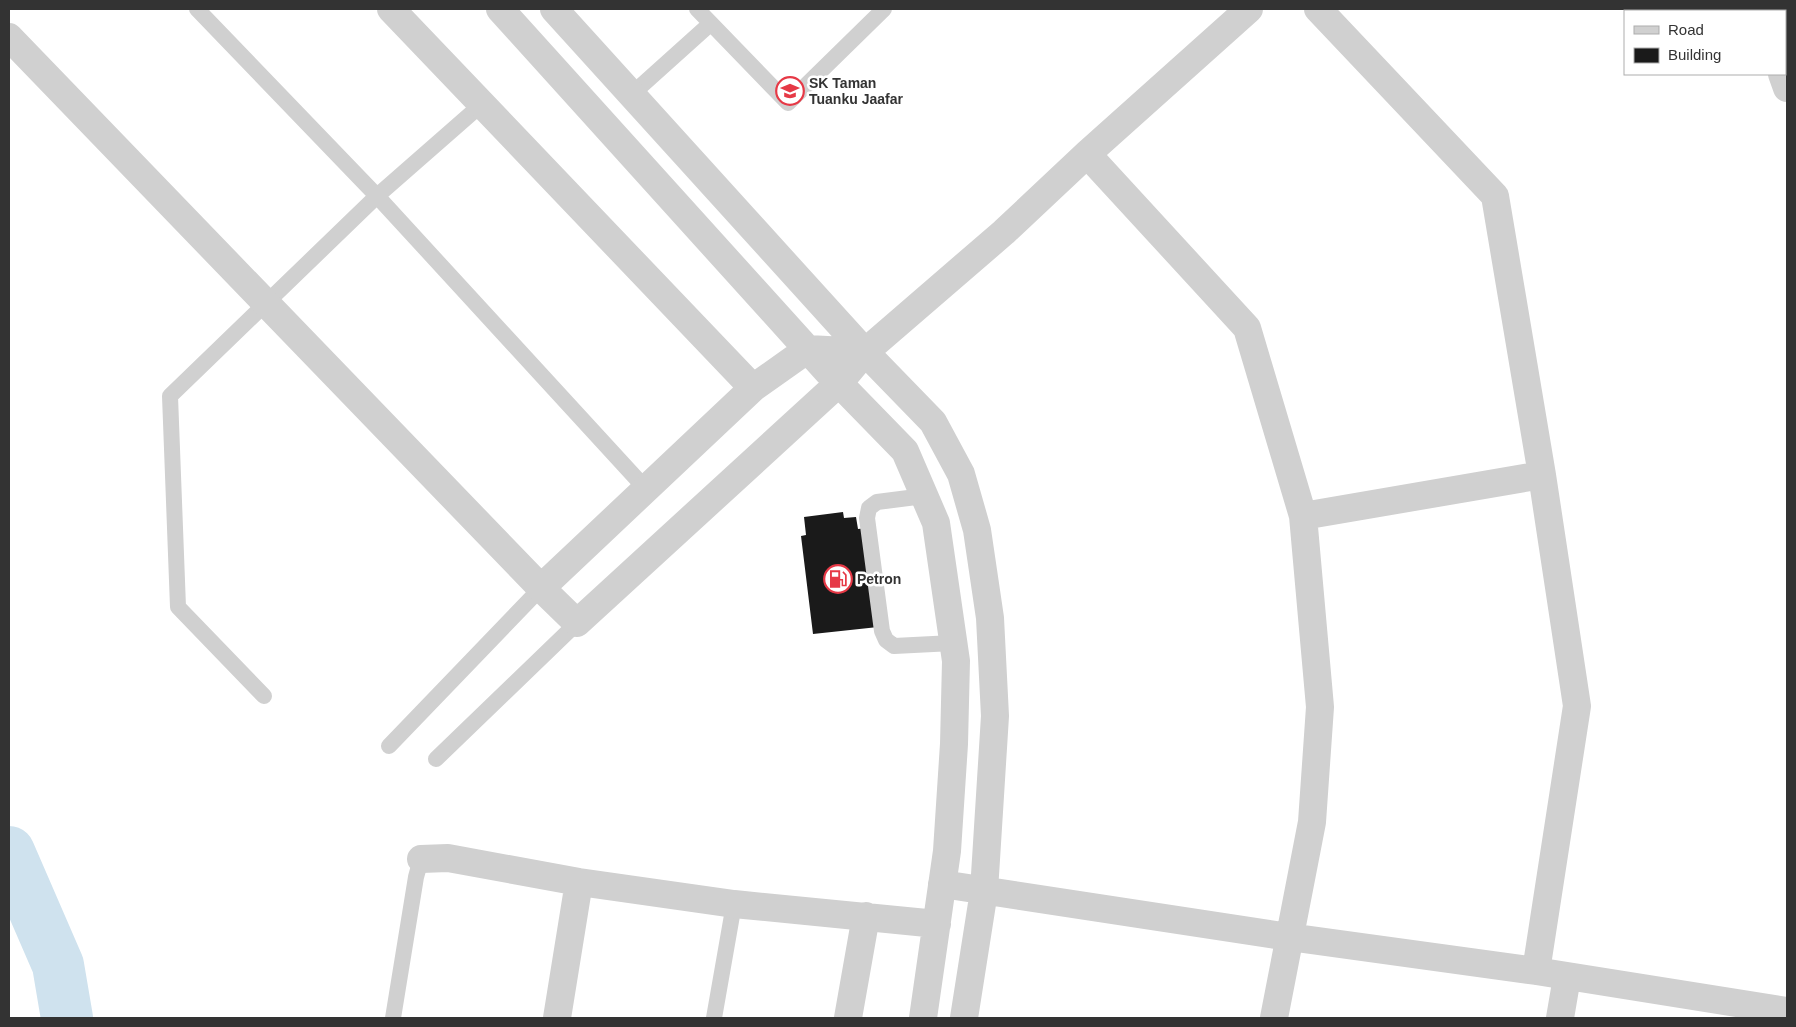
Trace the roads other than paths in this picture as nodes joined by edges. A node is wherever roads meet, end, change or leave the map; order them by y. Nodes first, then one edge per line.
1 (197, 9) edge
2 (391, 9) edge
3 (500, 9) edge
4 (554, 9) edge
5 (697, 9) edge
6 (884, 9) edge
7 (1249, 9) edge
8 (1318, 9) edge
9 (710, 24) junction
10 (9, 38) edge
11 (1782, 75) edge
12 (1787, 88) edge
13 (632, 94) junction
14 (482, 104) junction
15 (1087, 154) junction
16 (377, 196) junction
17 (265, 303) junction
18 (808, 349) junction
19 (865, 352) junction
20 (839, 384) junction
21 (753, 388) junction
22 (1542, 475) junction
23 (646, 489) junction
24 (924, 496) junction
25 (1303, 516) junction
26 (541, 588) junction
27 (578, 623) junction
28 (953, 642) junction
29 (264, 696) dead end
30 (388, 746) dead end
31 (436, 759) dead end
32 (421, 859) joint
33 (579, 882) junction
34 (942, 884) junction
35 (984, 891) junction
36 (734, 904) junction
37 (866, 916) junction
38 (937, 924) junction
39 (1289, 937) junction
40 (1536, 971) junction
41 (1567, 977) junction
42 (1787, 1012) edge
43 (393, 1018) edge
44 (557, 1018) edge
45 (714, 1018) edge
46 (848, 1018) edge
47 (923, 1018) edge
48 (964, 1018) edge
49 (1274, 1018) edge
50 (1560, 1018) edge

1 - 16 lane
2 - 14 street
3 - 18 street
4 - 13 street
5 - 9 lane
6 - 9 lane
7 - 15 street
8 - 22 street
9 - 13 lane
10 - 17 street
11 - 12 street
13 - 19 street
14 - 16 lane
14 - 21 street
15 - 19 street
15 - 25 street
16 - 17 lane
16 - 23 lane
17 - 26 street
17 - 29 lane
18 - 19 street
18 - 20 street
18 - 21 street
19 - 20 street
19 - 35 street
20 - 24 street
20 - 27 street
21 - 23 street
22 - 25 street
22 - 40 street
23 - 26 street
24 - 28 street
24 - 28 lane
25 - 39 street
26 - 27 street
26 - 30 lane
27 - 31 lane
28 - 34 street
32 - 33 street
32 - 43 lane
33 - 36 street
33 - 44 street
34 - 35 street
34 - 38 street
35 - 39 street
35 - 48 street
36 - 37 street
36 - 45 lane
37 - 38 street
37 - 46 street
38 - 47 street
39 - 40 street
39 - 49 street
40 - 41 street
41 - 42 street
41 - 50 street

